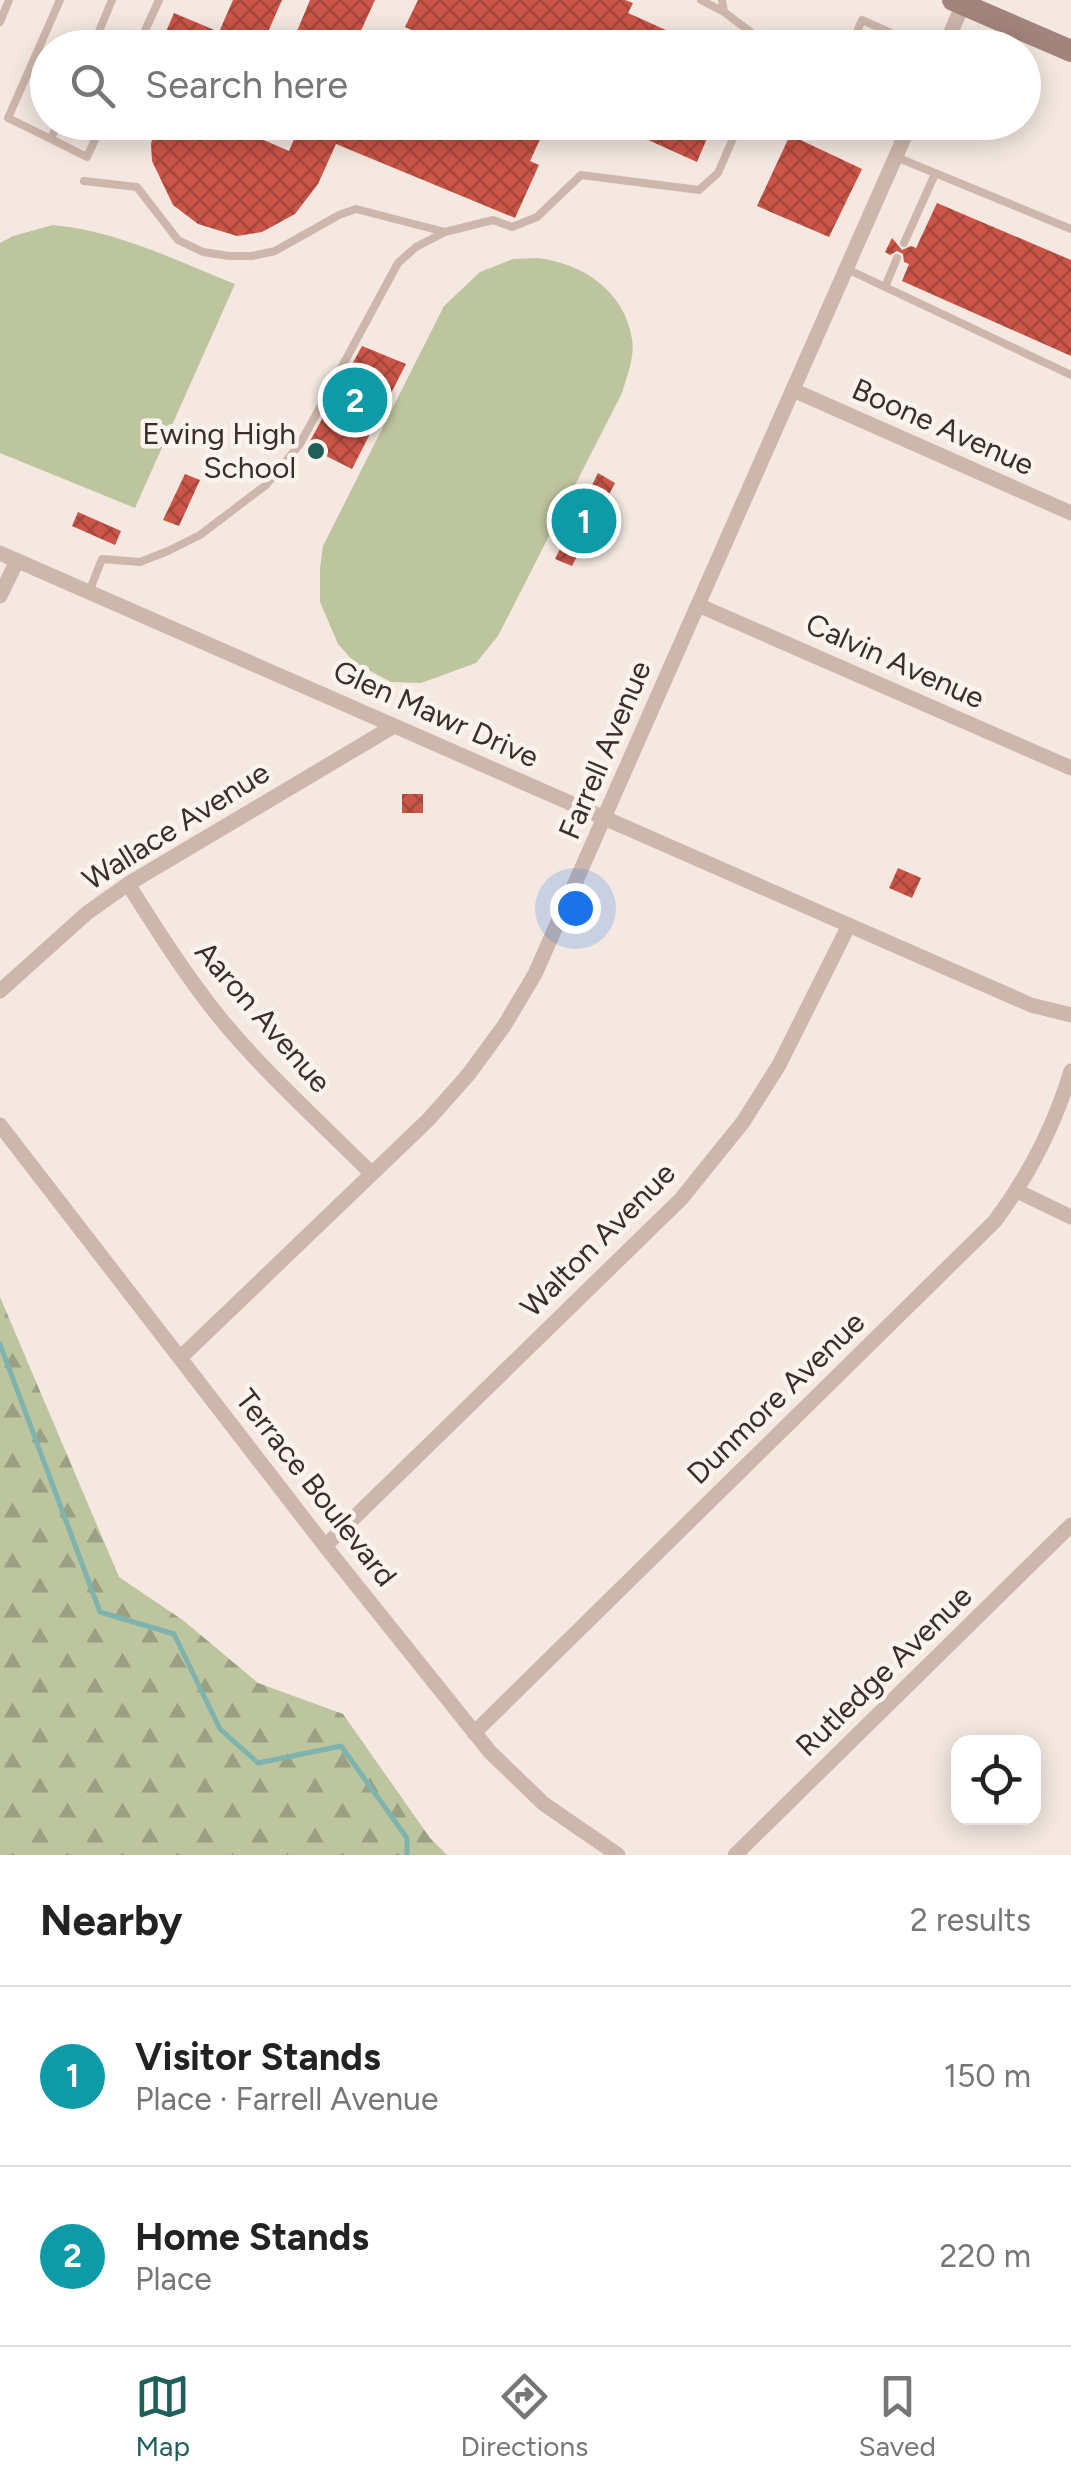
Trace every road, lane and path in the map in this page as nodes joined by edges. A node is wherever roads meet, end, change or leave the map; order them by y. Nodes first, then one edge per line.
1 (9, 0) edge
2 (60, 0) edge
3 (112, 0) edge
4 (159, 0) edge
5 (701, 0) edge
6 (722, 0) edge
7 (961, 2) edge
8 (724, 12) junction
9 (0, 22) edge
10 (46, 30) edge
11 (100, 30) edge
12 (145, 30) edge
13 (748, 30) edge
14 (858, 30) edge
15 (884, 30) edge
16 (951, 30) edge
17 (1024, 30) edge
18 (1041, 38) edge
19 (1071, 51) edge
20 (30, 62) edge
21 (4, 116) edge
22 (30, 129) edge
23 (53, 140) edge
24 (95, 140) edge
25 (732, 140) edge
26 (904, 140) edge
27 (896, 158) junction
28 (934, 174) junction
29 (84, 181) dead end
30 (1071, 230) edge
31 (445, 232) junction
32 (904, 244) dead end
33 (897, 258) dead end
34 (846, 269) junction
35 (885, 287) junction
36 (1071, 375) edge
37 (793, 390) junction
38 (1071, 513) edge
39 (0, 553) edge
40 (17, 561) junction
41 (89, 592) junction
42 (0, 596) edge
43 (698, 605) junction
44 (394, 726) junction
45 (1071, 768) edge
46 (605, 818) junction
47 (128, 884) junction
48 (849, 926) junction
49 (0, 991) edge
50 (1071, 1015) edge
51 (1071, 1071) edge
52 (0, 1124) edge
53 (372, 1174) junction
54 (1018, 1191) junction
55 (1071, 1216) edge
56 (180, 1358) junction
57 (1071, 1525) edge
58 (325, 1546) junction
59 (474, 1733) junction
60 (618, 1855) edge
61 (736, 1855) edge

1 - 9 lane
2 - 10 lane
3 - 11 lane
4 - 12 lane
5 - 8 lane
6 - 8 lane
7 - 16 street
7 - 17 main road
8 - 13 lane
14 - 15 lane
18 - 19 main road
20 - 21 lane
21 - 22 lane
23 - 24 lane
25 - 31 lane
26 - 27 street, Farrell Avenue
27 - 28 lane
27 - 34 street, Farrell Avenue
28 - 30 lane
28 - 32 lane
29 - 31 lane
31 - 41 lane
33 - 35 lane
34 - 35 lane
34 - 37 street, Farrell Avenue
35 - 36 lane
37 - 38 street, Boone Avenue
37 - 43 street, Farrell Avenue
39 - 40 street, Glen Mawr Drive
40 - 41 street, Glen Mawr Drive
40 - 42 street
41 - 44 street, Glen Mawr Drive
43 - 45 street, Calvin Avenue
43 - 46 street, Farrell Avenue
44 - 46 street, Glen Mawr Drive
44 - 47 street, Wallace Avenue
46 - 48 street, Glen Mawr Drive
46 - 53 street, Farrell Avenue
47 - 49 street, Wallace Avenue
47 - 53 street, Aaron Avenue
48 - 50 street, Glen Mawr Drive
48 - 58 street, Walton Avenue
51 - 54 street, Dunmore Avenue
52 - 56 street, Terrace Boulevard
53 - 56 street, Farrell Avenue
54 - 55 street
54 - 59 street, Dunmore Avenue
56 - 58 street, Terrace Boulevard
57 - 61 street, Rutledge Avenue
58 - 59 street, Terrace Boulevard
59 - 60 street, Terrace Boulevard

